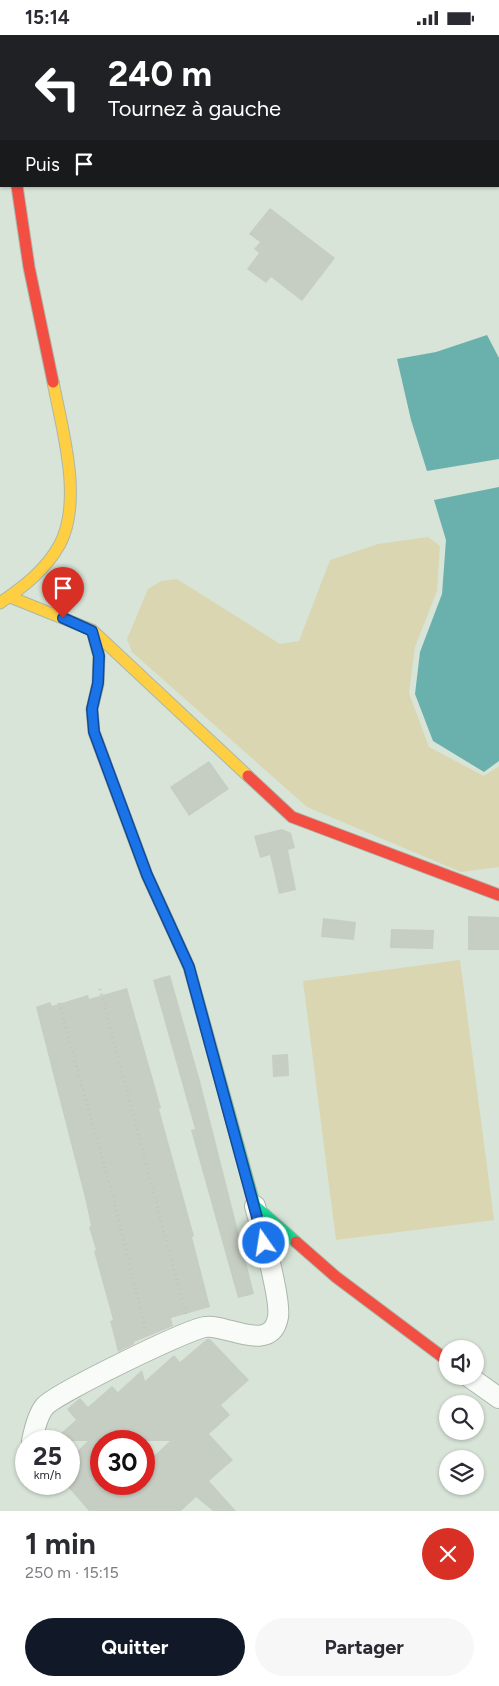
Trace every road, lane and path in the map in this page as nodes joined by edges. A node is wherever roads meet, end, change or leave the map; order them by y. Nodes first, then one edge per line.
1 (17, 187) edge
2 (5, 600) edge
3 (92, 631) junction
4 (499, 895) edge
5 (100, 989) dead end
6 (59, 1003) dead end
7 (255, 1206) junction
8 (190, 1333) junction
9 (151, 1351) junction
10 (439, 1354) edge
11 (481, 1385) edge
12 (499, 1398) edge
13 (34, 1430) edge

1 - 2 street
2 - 3 street
3 - 4 street
3 - 7 street
5 - 8 path
6 - 9 path
7 - 8 street
7 - 10 street
8 - 9 street
9 - 13 street
11 - 12 street

